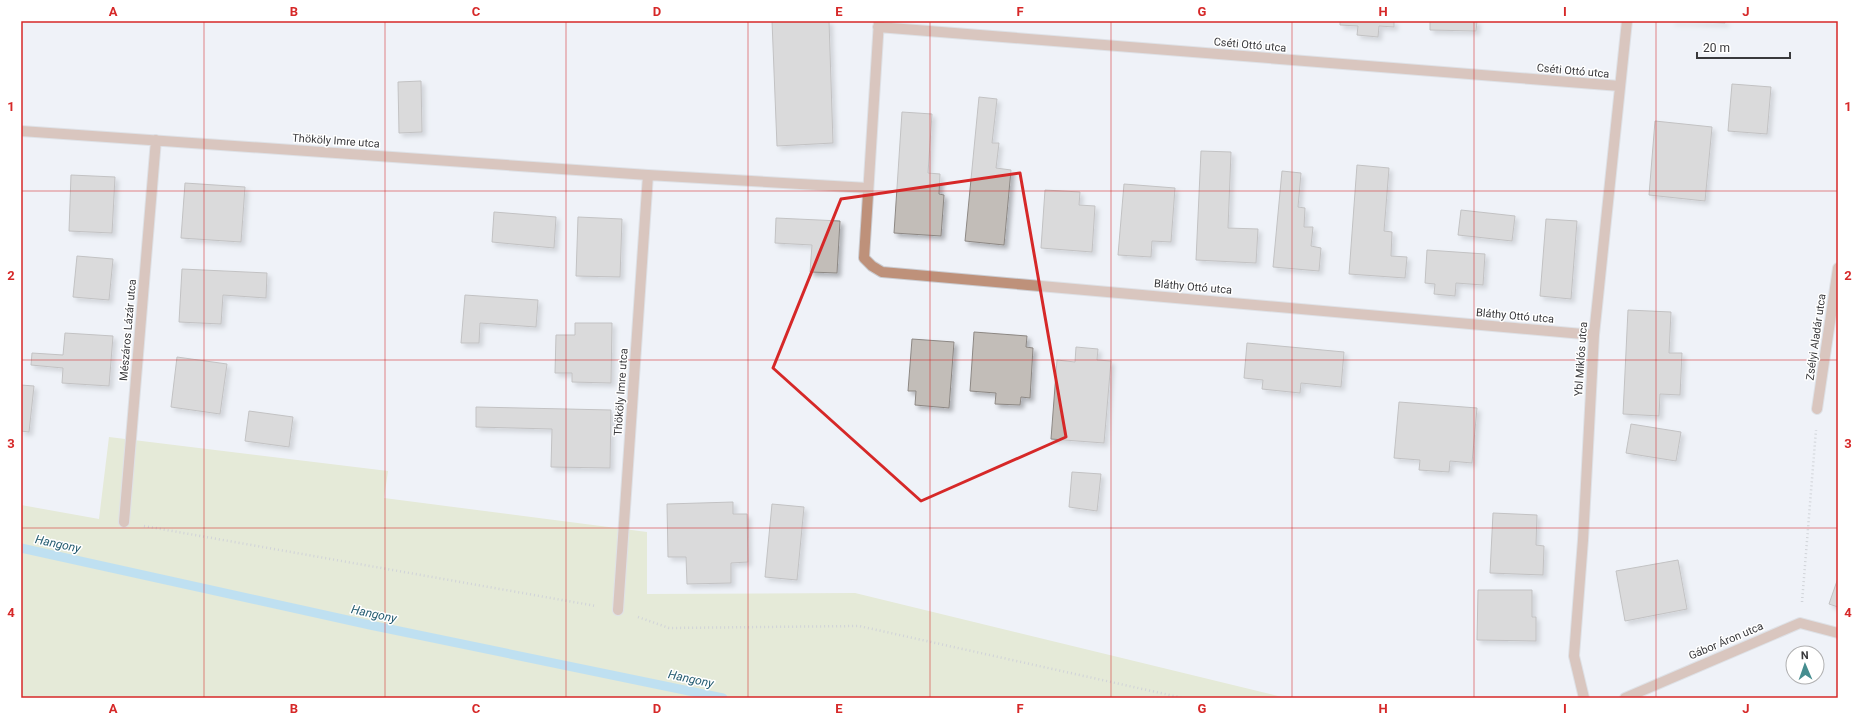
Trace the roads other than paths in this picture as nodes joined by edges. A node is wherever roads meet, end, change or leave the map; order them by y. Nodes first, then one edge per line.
1 (1627, 21) edge
2 (878, 24) edge
3 (1620, 86) junction
4 (21, 131) edge
5 (156, 140) junction
6 (648, 175) junction
7 (868, 188) junction
8 (1838, 268) edge
9 (1594, 335) junction
10 (1818, 409) road end
11 (124, 522) road end
12 (618, 610) road end
13 (1838, 633) edge
14 (1584, 698) edge
15 (1625, 698) edge

1 - 3 street, Ybl Miklós utca
2 - 3 street, Cséti Ottó utca
2 - 7 street
3 - 9 street, Ybl Miklós utca
4 - 5 street, Thököly Imre utca
5 - 6 street, Thököly Imre utca
5 - 11 street, Mészáros Lázár utca
6 - 7 street, Thököly Imre utca
6 - 12 street, Thököly Imre utca
7 - 9 street, Bláthy Ottó utca
8 - 10 street, Zsélyi Aladár utca
9 - 14 street, Ybl Miklós utca
13 - 15 street, Gábor Áron utca

